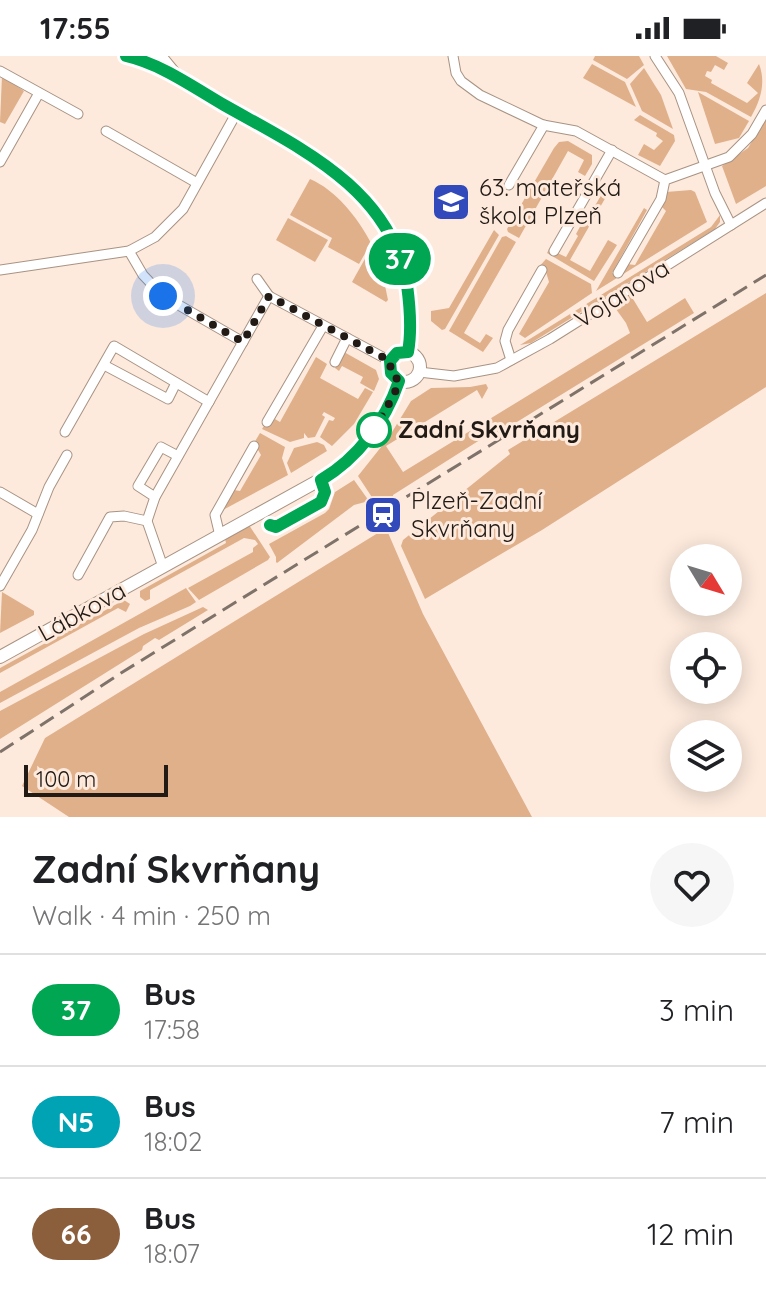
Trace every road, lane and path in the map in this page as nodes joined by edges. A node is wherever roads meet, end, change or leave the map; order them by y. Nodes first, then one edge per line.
1 (158, 56) edge
2 (453, 56) edge
3 (655, 56) edge
4 (133, 58) edge
5 (0, 71) edge
6 (183, 80) junction
7 (39, 93) junction
8 (766, 110) edge
9 (237, 112) junction
10 (78, 114) dead end
11 (544, 125) junction
12 (106, 131) dead end
13 (612, 150) junction
14 (0, 162) edge
15 (705, 166) junction
16 (665, 180) junction
17 (197, 183) junction
18 (509, 185) dead end
19 (766, 203) edge
20 (731, 225) junction
21 (129, 251) junction
22 (554, 251) dead end
23 (0, 270) edge
24 (542, 270) dead end
25 (618, 273) dead end
26 (257, 279) dead end
27 (269, 296) junction
28 (323, 326) junction
29 (347, 338) junction
30 (243, 342) junction
31 (408, 352) junction
32 (511, 360) junction
33 (390, 361) junction
34 (335, 362) dead end
35 (104, 365) junction
36 (419, 372) junction
37 (399, 381) junction
38 (176, 383) junction
39 (209, 402) junction
40 (267, 422) dead end
41 (65, 432) dead end
42 (254, 446) dead end
43 (67, 455) dead end
44 (178, 456) junction
45 (0, 492) edge
46 (155, 497) junction
47 (38, 514) junction
48 (147, 521) junction
49 (220, 536) junction
50 (163, 567) junction
51 (78, 575) dead end
52 (0, 586) edge
53 (0, 657) edge

1 - 4 street
1 - 6 street
2 - 11 street
3 - 15 street
4 - 6 street
5 - 7 street
6 - 9 street
7 - 10 street
7 - 14 street
8 - 15 street
9 - 17 street
9 - 31 street
11 - 13 street
11 - 18 street
12 - 17 street
13 - 16 street
13 - 22 street
15 - 16 street
15 - 20 street
16 - 25 street, Vojanova
17 - 21 street
19 - 20 street, Vojanova
20 - 32 street, Vojanova
21 - 23 street
21 - 30 street
24 - 32 street
26 - 27 street
27 - 28 street
27 - 30 street
28 - 29 street
28 - 40 street
29 - 33 street
29 - 34 street
30 - 39 street
31 - 33 street
31 - 36 street
32 - 36 street, Vojanova
33 - 37 street
35 - 38 street
35 - 38 street
35 - 41 street
36 - 37 street
37 - 49 street, Lábkova
38 - 39 street
39 - 44 street
42 - 49 street
43 - 47 street
44 - 46 street
44 - 46 street
45 - 47 street
46 - 48 street
47 - 52 street
48 - 50 street
48 - 51 street, Lábkova
49 - 50 street, Lábkova
50 - 53 street, Lábkova

